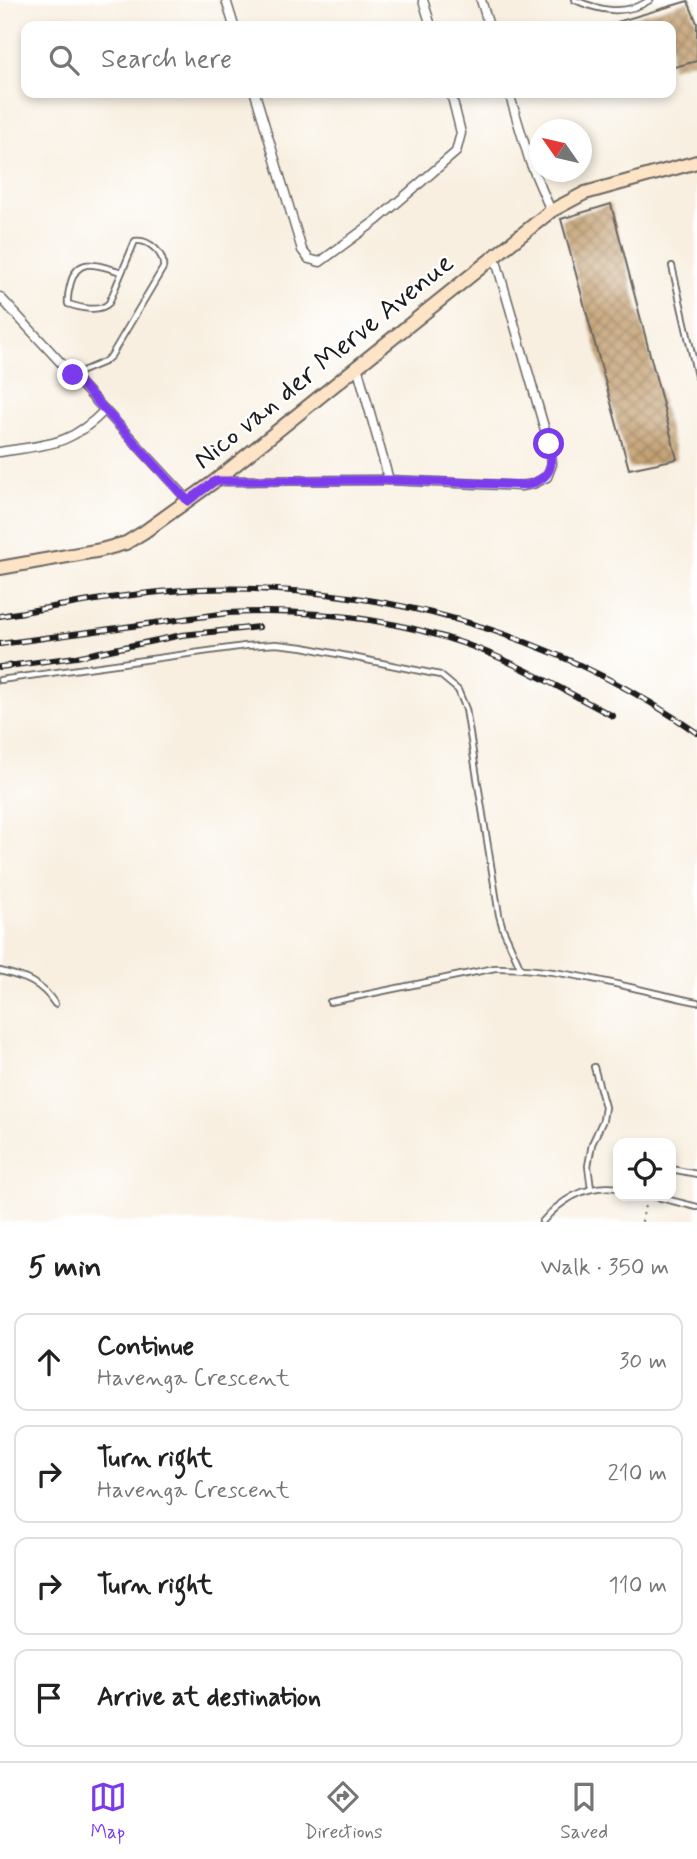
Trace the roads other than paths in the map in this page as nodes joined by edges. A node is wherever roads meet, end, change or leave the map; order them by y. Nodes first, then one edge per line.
1 (226, 0) edge
2 (423, 0) edge
3 (481, 0) edge
4 (575, 0) edge
5 (650, 0) edge
6 (232, 21) edge
7 (429, 21) edge
8 (487, 21) edge
9 (256, 98) edge
10 (453, 98) edge
11 (511, 98) edge
12 (697, 162) edge
13 (551, 211) junction
14 (495, 257) junction
15 (672, 266) dead end
16 (122, 272) junction
17 (0, 297) edge
18 (357, 366) junction
19 (73, 375) junction
20 (697, 376) edge
21 (104, 410) junction
22 (0, 452) edge
23 (389, 480) junction
24 (215, 481) junction
25 (188, 501) junction
26 (0, 568) edge
27 (0, 680) edge
28 (520, 967) junction
29 (0, 971) edge
30 (330, 1002) dead end
31 (697, 1002) edge
32 (55, 1004) dead end
33 (594, 1067) dead end
34 (676, 1170) edge
35 (697, 1174) edge
36 (613, 1188) edge
37 (591, 1189) junction
38 (673, 1201) edge
39 (697, 1207) edge
40 (542, 1222) edge

1 - 6 street
2 - 7 street
3 - 8 street
4 - 5 lane
9 - 10 street
11 - 13 street
12 - 13 street, Nico van der Merve Avenue
13 - 14 street, Nico van der Merve Avenue
14 - 18 street, Nico van der Merve Avenue
14 - 23 street
15 - 20 lane
16 - 16 lane
16 - 19 lane
17 - 19 street
18 - 23 street
18 - 24 street, Nico van der Merve Avenue
19 - 21 street
21 - 22 street
21 - 25 street
23 - 24 street
24 - 25 street, Nico van der Merve Avenue
25 - 26 street, Nico van der Merve Avenue
27 - 28 lane
28 - 30 lane
28 - 31 lane
29 - 32 lane
33 - 37 lane
34 - 35 lane
36 - 37 lane
37 - 40 lane
38 - 39 lane

